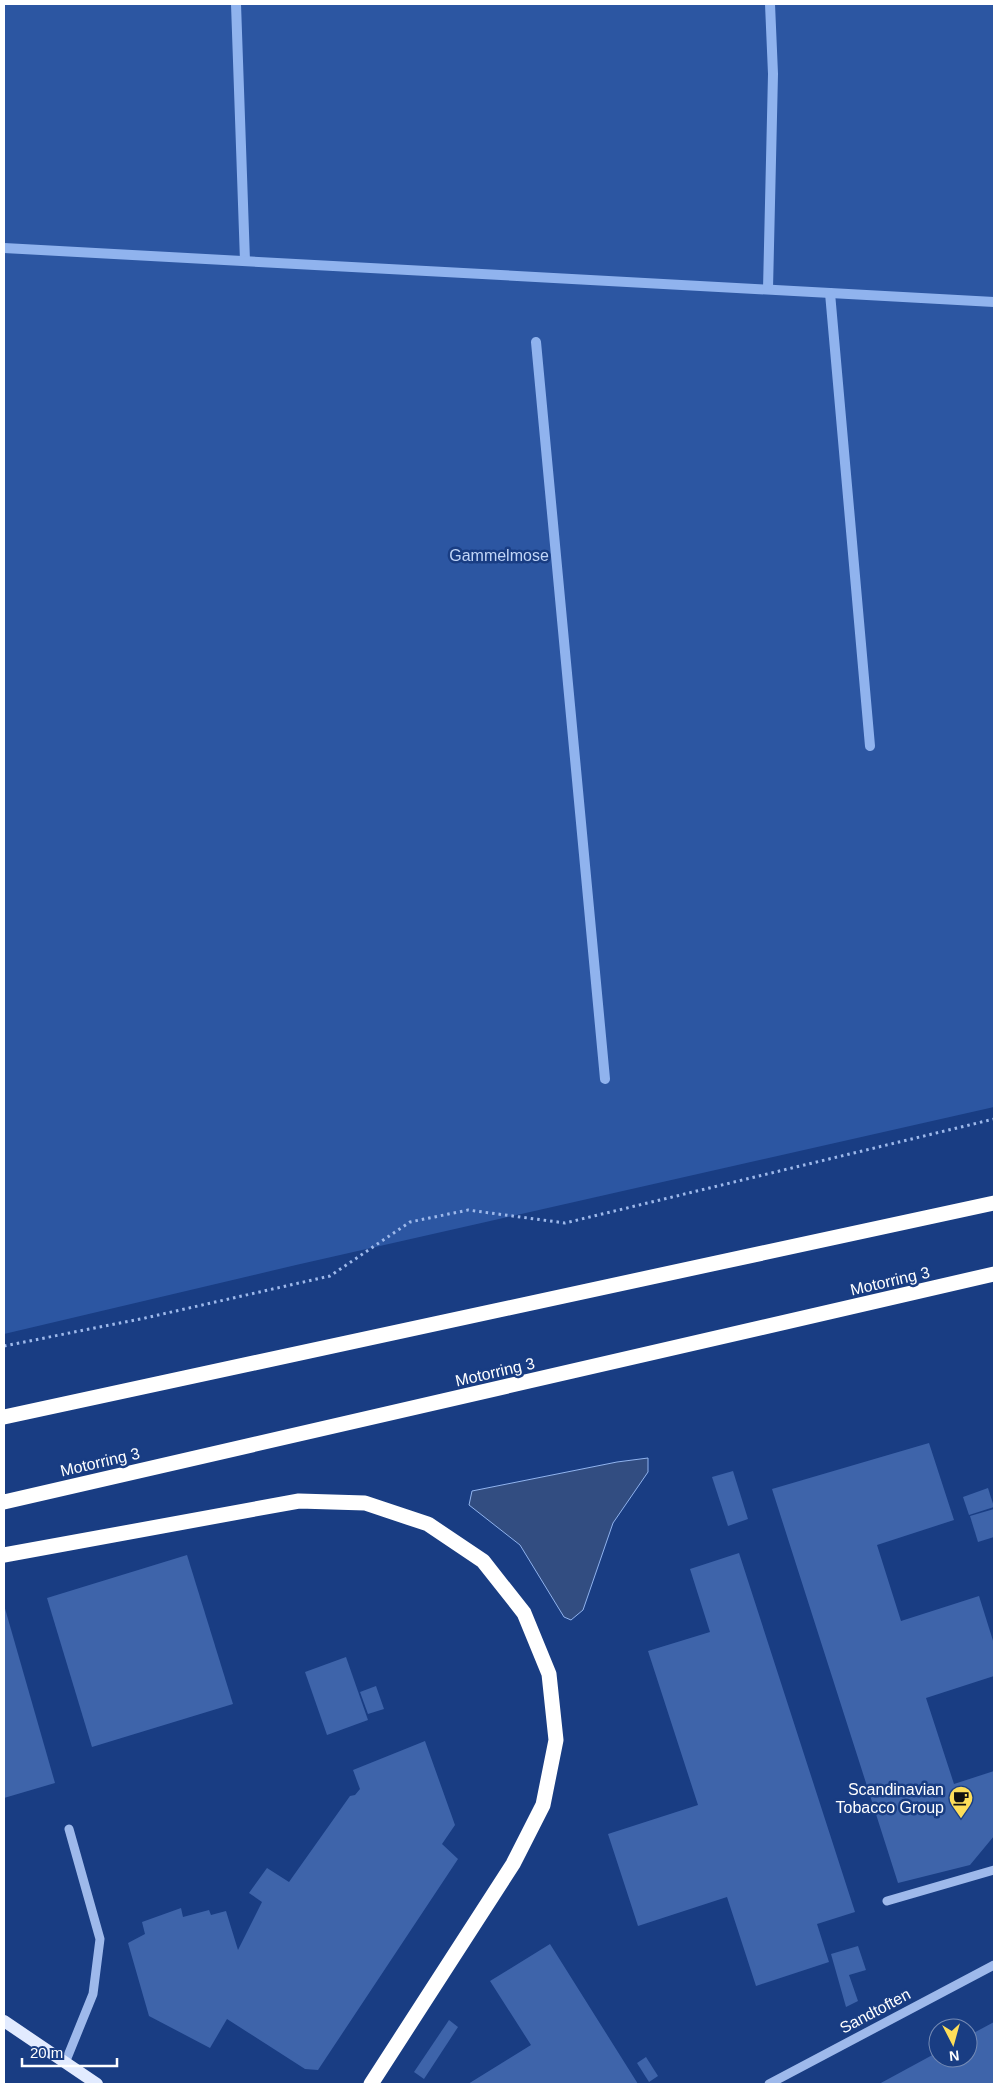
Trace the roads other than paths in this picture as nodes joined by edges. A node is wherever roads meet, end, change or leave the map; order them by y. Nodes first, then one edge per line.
1 (994, 1203) edge
2 (994, 1274) edge
3 (4, 1417) edge
4 (4, 1502) edge
5 (4, 1555) edge
6 (69, 1829) dead end
7 (994, 1870) edge
8 (888, 1901) dead end
9 (994, 1965) edge
10 (4, 2022) edge
11 (65, 2063) junction
12 (97, 2084) edge
13 (371, 2084) edge
14 (769, 2084) edge

1 - 3 highway
2 - 4 highway, Motorring 3
5 - 13 highway
6 - 11 street
7 - 8 street
9 - 14 street, Sandtoften
10 - 11 main road
11 - 12 main road

